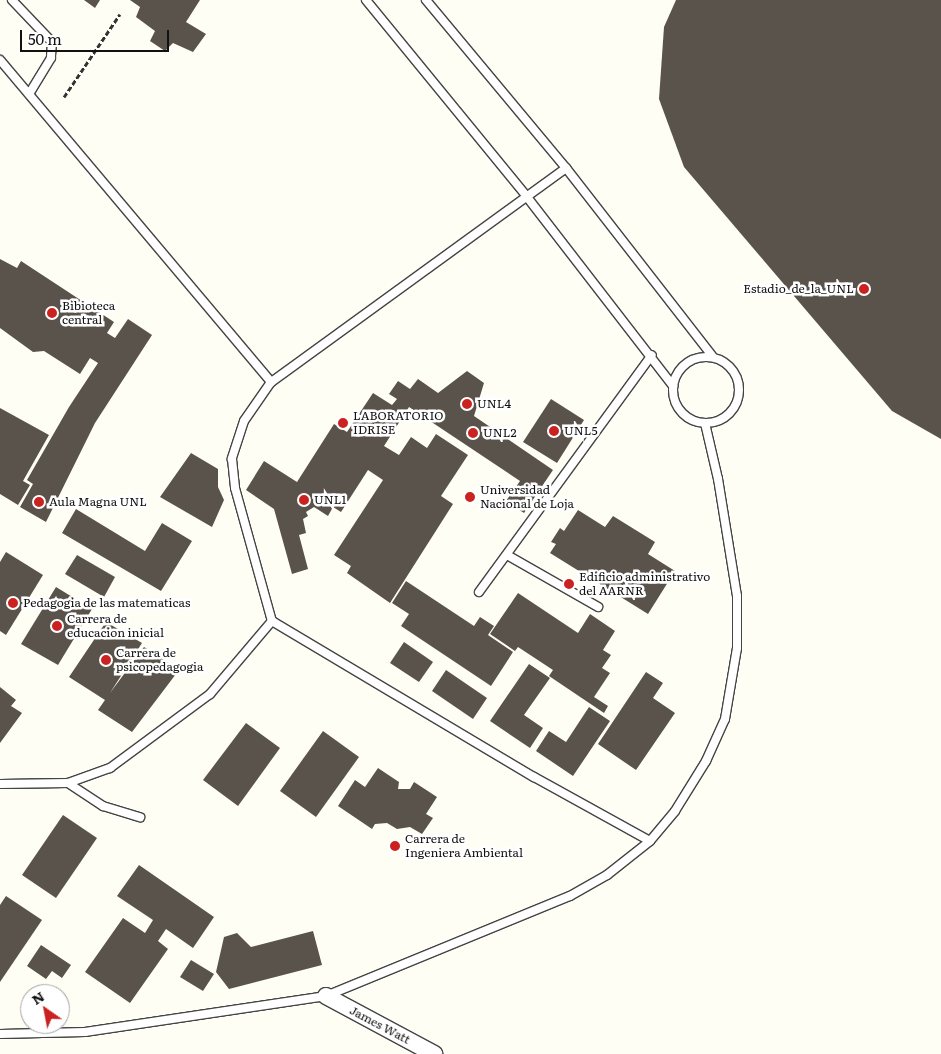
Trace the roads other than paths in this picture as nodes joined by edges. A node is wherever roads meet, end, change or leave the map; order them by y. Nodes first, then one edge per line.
1 (12, 0) edge
2 (366, 0) edge
3 (426, 0) edge
4 (0, 60) edge
5 (29, 94) junction
6 (566, 168) junction
7 (527, 196) junction
8 (652, 355) junction
9 (713, 357) junction
10 (271, 382) junction
11 (673, 386) junction
12 (705, 423) junction
13 (506, 555) junction
14 (479, 592) dead end
15 (598, 607) dead end
16 (272, 621) junction
17 (68, 783) junction
18 (0, 784) edge
19 (140, 817) dead end
20 (650, 841) junction
21 (326, 996) junction
22 (0, 1034) edge
23 (434, 1054) edge

1 - 5 lane
2 - 7 lane
3 - 6 lane
4 - 5 lane
5 - 10 lane
6 - 7 lane
6 - 9 lane
7 - 8 lane
7 - 10 lane
8 - 11 lane
8 - 13 lane
9 - 11 lane
9 - 12 lane
10 - 16 lane
11 - 12 lane
12 - 20 lane
13 - 14 lane
13 - 15 lane
16 - 17 lane
16 - 20 lane
17 - 18 lane
17 - 19 lane
20 - 21 lane
21 - 22 lane
21 - 23 street, James Watt

